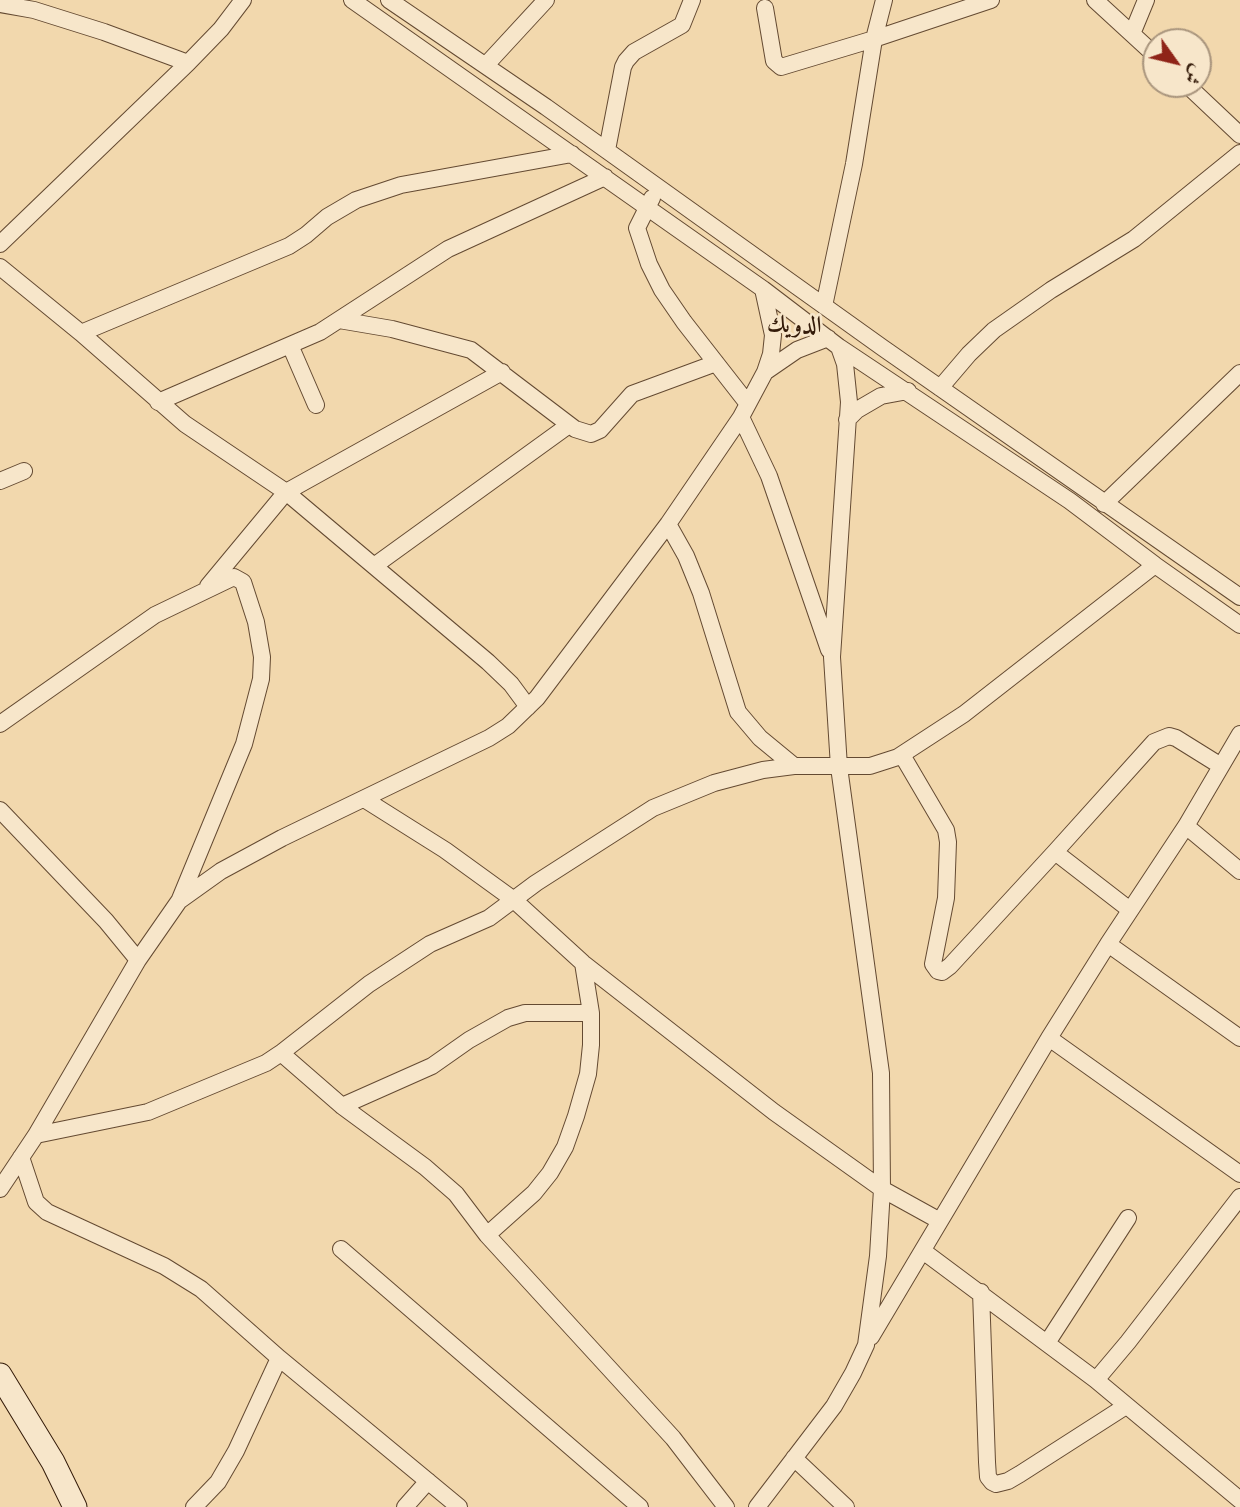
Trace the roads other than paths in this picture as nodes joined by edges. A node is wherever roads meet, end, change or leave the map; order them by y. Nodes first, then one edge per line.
1 (243, 0) edge
2 (352, 0) edge
3 (389, 0) edge
4 (546, 0) edge
5 (692, 0) edge
6 (884, 0) edge
7 (991, 0) edge
8 (1095, 0) edge
9 (1146, 0) edge
10 (0, 5) edge
11 (765, 8) dead end
12 (1132, 34) junction
13 (874, 39) junction
14 (1142, 43) edge
15 (188, 63) junction
16 (486, 65) junction
17 (1201, 98) edge
18 (1240, 135) edge
19 (607, 150) junction
20 (1240, 153) edge
21 (572, 154) junction
22 (605, 177) junction
23 (659, 187) junction
24 (646, 207) junction
25 (0, 244) edge
26 (0, 267) edge
27 (763, 289) junction
28 (824, 306) junction
29 (339, 320) junction
30 (81, 333) junction
31 (833, 342) junction
32 (290, 345) junction
33 (716, 363) junction
34 (502, 372) junction
35 (765, 372) junction
36 (1240, 373) edge
37 (940, 388) junction
38 (908, 391) junction
39 (158, 402) junction
40 (316, 405) dead end
41 (966, 406) junction
42 (744, 410) junction
43 (847, 420) junction
44 (953, 422) junction
45 (569, 425) junction
46 (24, 471) dead end
47 (0, 481) edge
48 (286, 492) junction
49 (1104, 504) junction
50 (668, 524) junction
51 (1155, 565) junction
52 (374, 566) junction
53 (205, 590) junction
54 (1240, 597) edge
55 (1240, 625) edge
56 (832, 657) junction
57 (528, 707) junction
58 (0, 724) edge
59 (1240, 733) edge
60 (902, 755) junction
61 (794, 766) junction
62 (1221, 766) junction
63 (839, 767) junction
64 (364, 799) junction
65 (0, 810) edge
66 (1186, 826) junction
67 (1055, 852) junction
68 (1240, 871) edge
69 (514, 900) junction
70 (179, 901) junction
71 (1130, 910) junction
72 (1108, 944) junction
73 (138, 960) junction
74 (583, 963) junction
75 (590, 1013) junction
76 (1049, 1038) junction
77 (1240, 1038) edge
78 (281, 1053) junction
79 (342, 1106) junction
80 (36, 1135) junction
81 (21, 1157) junction
82 (1240, 1174) edge
83 (0, 1189) edge
84 (883, 1189) junction
85 (1240, 1197) edge
86 (1128, 1218) dead end
87 (940, 1221) junction
88 (487, 1235) junction
89 (341, 1249) dead end
90 (923, 1251) junction
91 (981, 1292) junction
92 (1047, 1343) junction
93 (866, 1345) junction
94 (279, 1358) junction
95 (0, 1375) edge
96 (1096, 1380) junction
97 (1126, 1405) junction
98 (794, 1458) junction
99 (428, 1480) junction
100 (1236, 1497) edge
101 (75, 1507) edge
102 (194, 1507) edge
103 (405, 1507) edge
104 (459, 1507) edge
105 (640, 1507) edge
106 (726, 1507) edge
107 (757, 1507) edge
108 (846, 1507) edge

1 - 15 street
2 - 21 street
3 - 16 street
4 - 16 street
5 - 19 street
6 - 13 street
7 - 13 street
8 - 12 street
9 - 12 street
10 - 15 street
11 - 13 street
12 - 14 street
13 - 28 street
15 - 25 street
16 - 19 street
17 - 18 street
19 - 23 street
20 - 37 street
21 - 22 street
21 - 30 street
22 - 24 street
22 - 29 street
23 - 24 street
23 - 28 street
24 - 27 street
24 - 33 street
26 - 30 street
27 - 31 street
27 - 35 street
28 - 37 street
29 - 32 street
29 - 34 street
30 - 39 street
31 - 35 street
31 - 38 street
31 - 43 street
32 - 39 street
32 - 40 street
33 - 42 street
33 - 45 street
34 - 45 street
34 - 48 street
35 - 42 street
36 - 49 street
37 - 41 street
38 - 43 street
38 - 44 street
39 - 48 street
41 - 44 street
41 - 49 street
42 - 50 street
42 - 56 street
43 - 56 street
44 - 51 street
45 - 52 street
46 - 47 street
48 - 52 street
48 - 53 street
49 - 54 street
50 - 57 street
50 - 61 street
51 - 55 street
51 - 60 street
52 - 57 street
53 - 58 street
53 - 70 street
56 - 63 street
57 - 64 street
59 - 62 street
60 - 63 street
60 - 67 street
61 - 63 street
61 - 69 street
62 - 66 street
62 - 67 street
63 - 84 street
64 - 69 street
64 - 70 street
65 - 73 street
66 - 68 street
66 - 71 street
67 - 71 street
69 - 74 street
69 - 78 street
70 - 73 street
71 - 72 street
72 - 76 street
72 - 77 street
73 - 80 street
74 - 75 street
74 - 84 street
75 - 79 street
75 - 88 street
76 - 82 street
76 - 87 street
78 - 79 street
78 - 80 street
79 - 88 street
80 - 81 street
81 - 83 street
81 - 94 street
84 - 87 street
84 - 93 street
85 - 96 street
86 - 92 street
87 - 90 street
88 - 106 street
89 - 105 street
90 - 91 street
90 - 93 street
91 - 92 street
91 - 97 street
92 - 96 street
93 - 98 street
94 - 99 street
94 - 102 street
95 - 101 street
96 - 97 street
97 - 100 street
98 - 107 street
98 - 108 street
99 - 103 street
99 - 104 street

